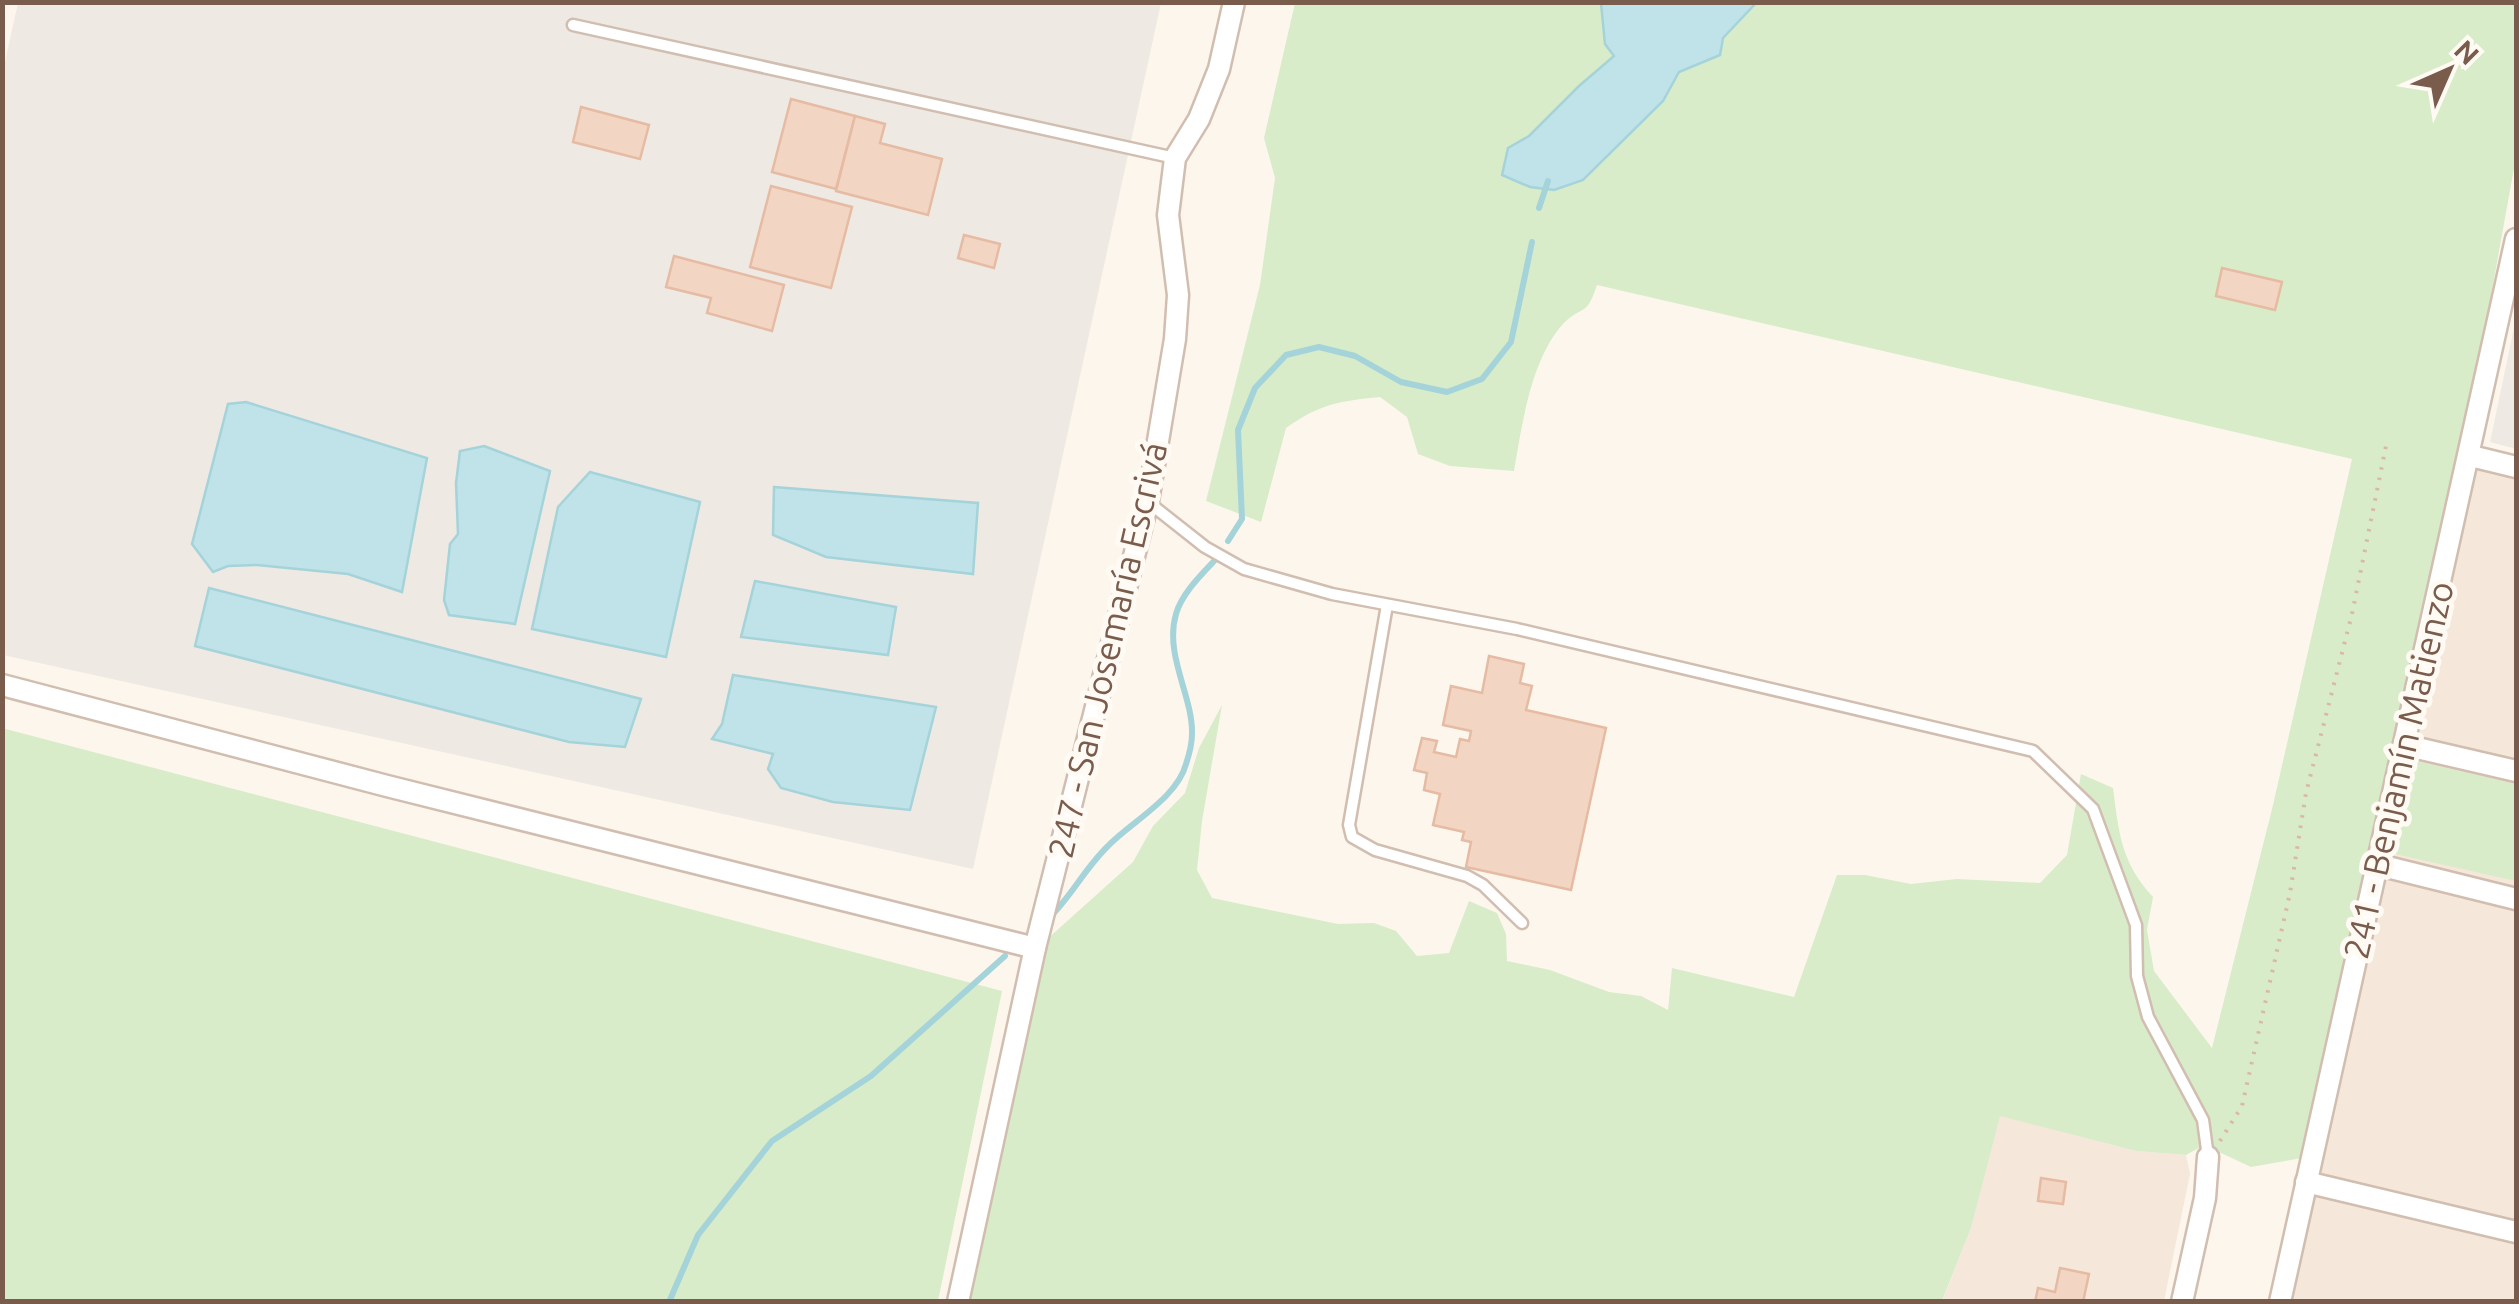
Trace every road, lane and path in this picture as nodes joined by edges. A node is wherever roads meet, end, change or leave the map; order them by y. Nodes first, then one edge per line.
1 (1234, 2) edge
2 (573, 25) dead end
3 (1174, 158) junction
4 (2516, 238) edge
5 (2388, 441) dead end
6 (2470, 456) junction
7 (2516, 467) edge
8 (1148, 502) junction
9 (1387, 605) junction
10 (2, 684) edge
11 (2404, 745) junction
12 (2516, 771) edge
13 (2375, 864) junction
14 (2516, 898) edge
15 (1522, 923) dead end
16 (1035, 948) junction
17 (2208, 1156) junction
18 (2306, 1182) junction
19 (2516, 1230) edge
20 (958, 1302) edge
21 (2182, 1302) edge
22 (2280, 1302) edge

1 - 3 street, 247 - San Josemaría Escrivá
2 - 3 lane
3 - 8 street, 247 - San Josemaría Escrivá
4 - 6 street, 241 - Benjamín Matienzo
5 - 17 path
6 - 7 street
6 - 11 street, 241 - Benjamín Matienzo
8 - 9 lane
8 - 16 street, 247 - San Josemaría Escrivá
9 - 15 lane
9 - 17 lane
10 - 16 street
11 - 12 street
11 - 13 street, 241 - Benjamín Matienzo
13 - 14 street
13 - 18 street, 241 - Benjamín Matienzo
16 - 20 street, 247 - San Josemaría Escrivá
17 - 21 street
18 - 19 street
18 - 22 street, 241 - Benjamín Matienzo

